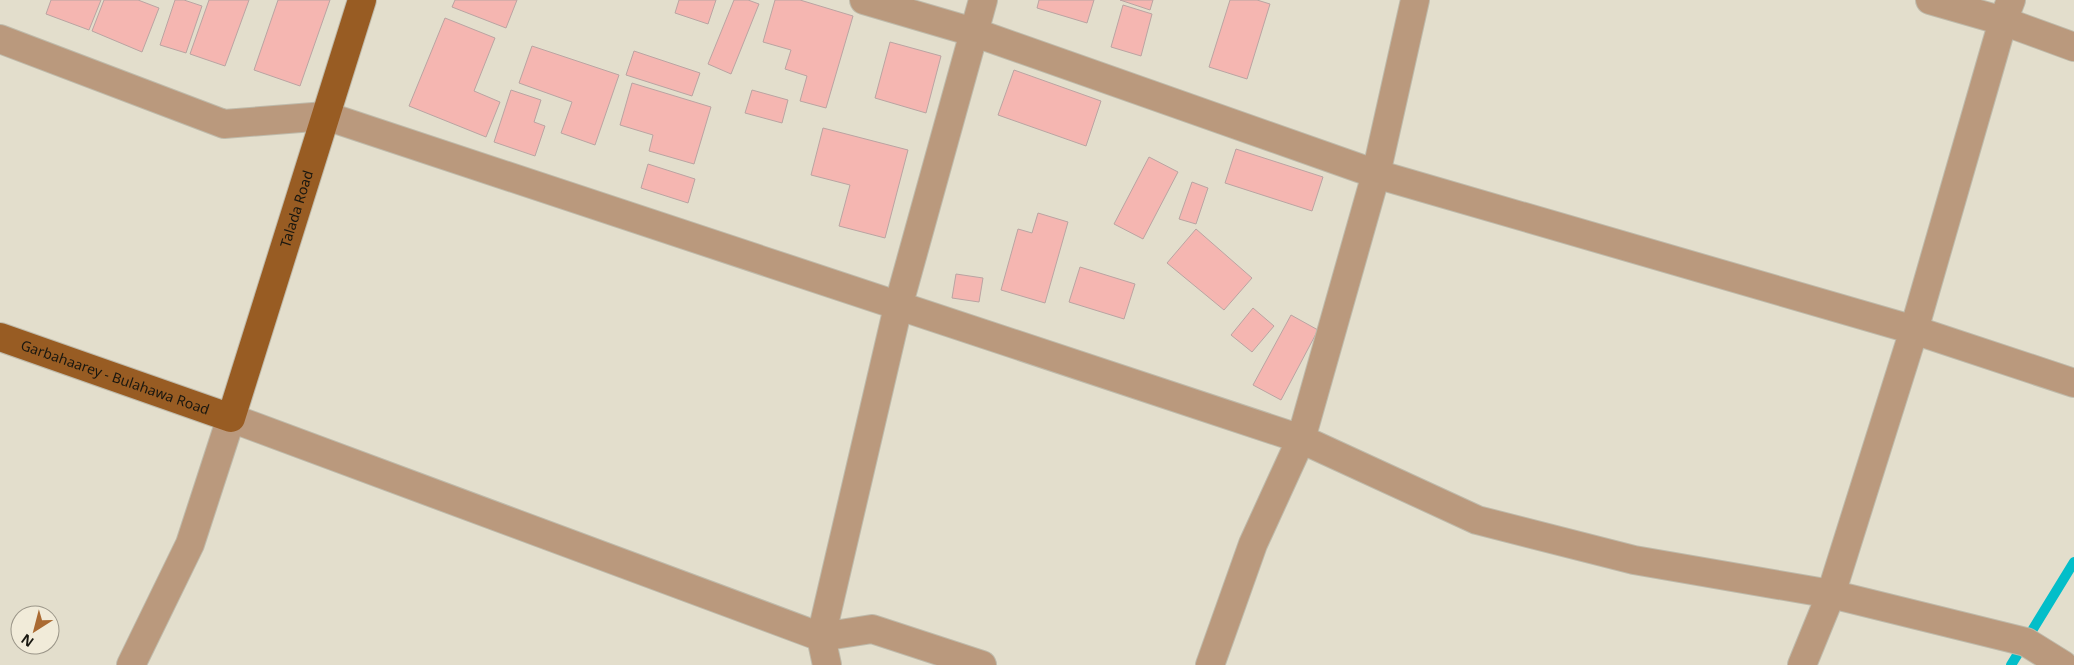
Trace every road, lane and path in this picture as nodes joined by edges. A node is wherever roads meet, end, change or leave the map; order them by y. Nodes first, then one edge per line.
1 (362, 0) edge
2 (864, 0) edge
3 (983, 0) edge
4 (1415, 0) edge
5 (1930, 0) edge
6 (2007, 10) edge
7 (973, 32) junction
8 (0, 39) edge
9 (2074, 47) edge
10 (326, 116) junction
11 (1376, 174) junction
12 (898, 306) junction
13 (1914, 330) junction
14 (0, 337) edge
15 (2074, 382) edge
16 (231, 418) junction
17 (1301, 439) junction
18 (1831, 594) junction
19 (821, 637) junction
20 (131, 665) edge
21 (827, 665) edge
22 (982, 665) edge
23 (1210, 665) edge
24 (1802, 665) edge
25 (2063, 665) edge

1 - 10 main road, Talada Road
2 - 7 street
3 - 7 street
4 - 11 street
5 - 6 street
6 - 9 street
6 - 13 street
7 - 11 street
7 - 12 street
8 - 10 street
10 - 12 street
10 - 16 main road, Talada Road
11 - 13 street
11 - 17 street
12 - 17 street
12 - 19 street
13 - 15 street
13 - 18 street
14 - 16 main road, Garbahaarey - Bulahawa Road
16 - 19 street
16 - 20 street
17 - 18 street
17 - 23 street
18 - 24 street
18 - 25 street
19 - 21 street
19 - 22 street

